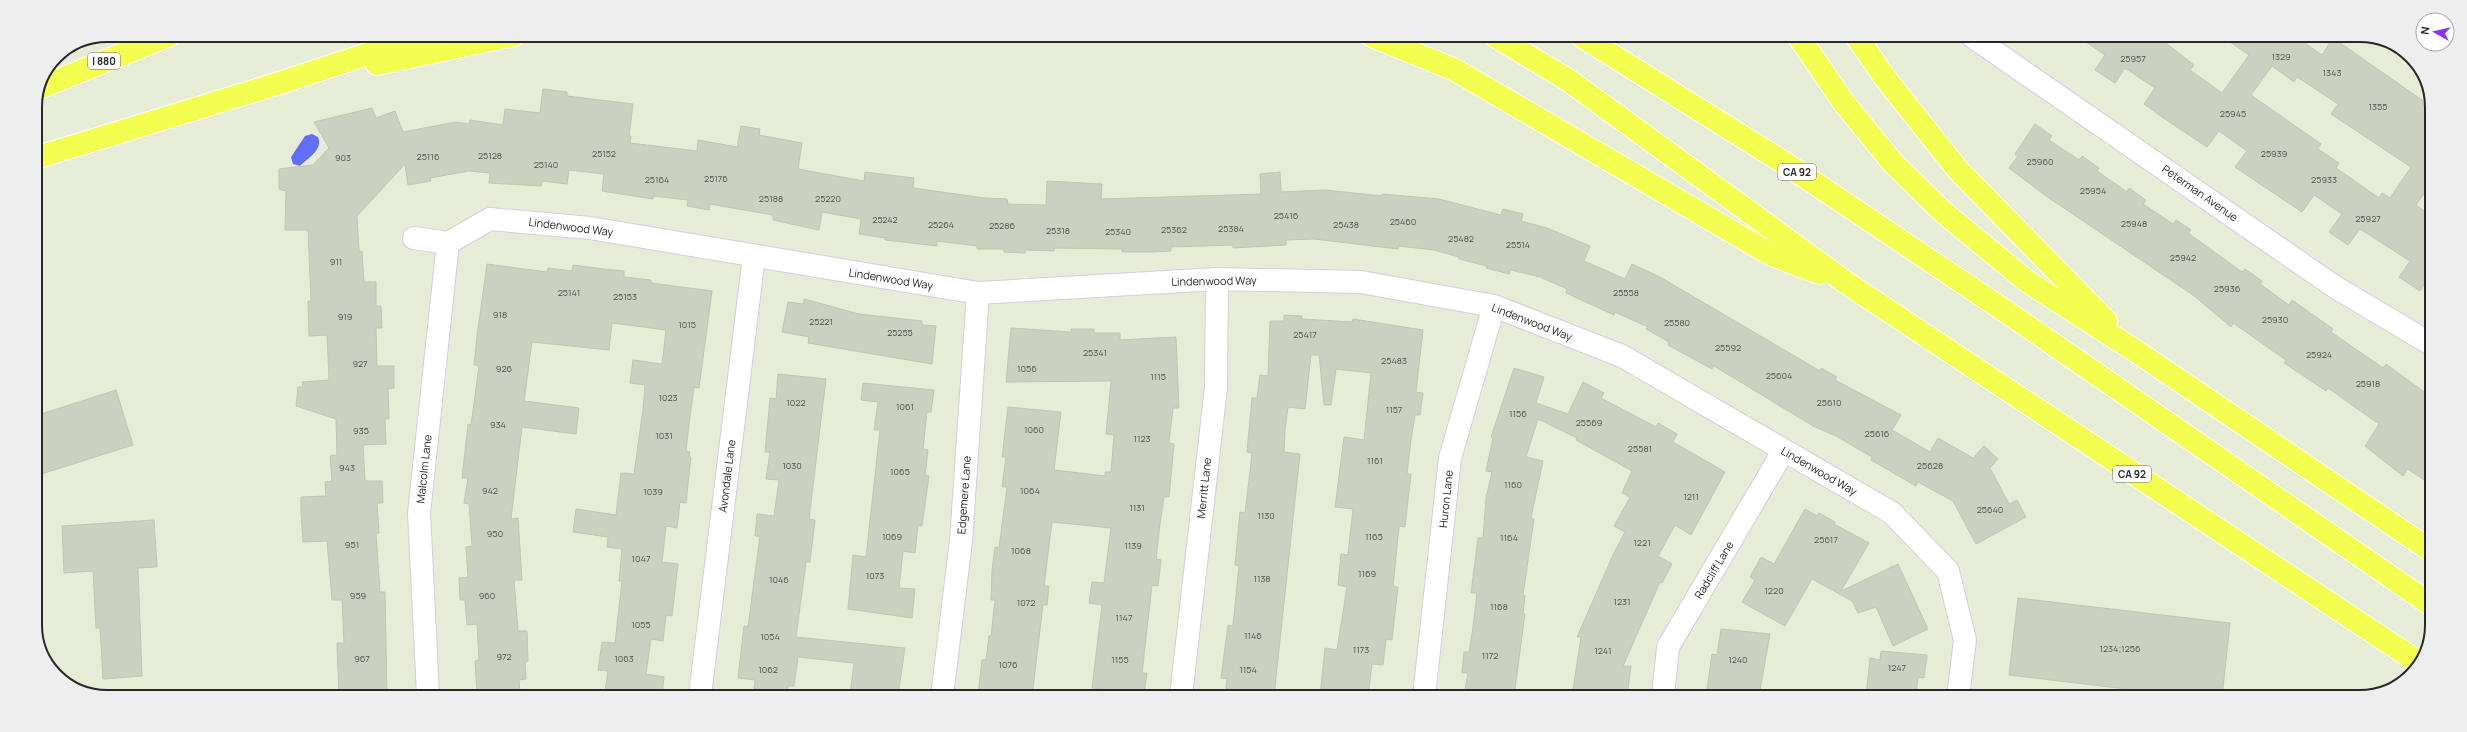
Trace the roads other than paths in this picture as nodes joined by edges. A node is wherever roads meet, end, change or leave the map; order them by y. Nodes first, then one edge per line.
1 (153, 42) edge
2 (405, 42) edge
3 (481, 42) edge
4 (1387, 42) edge
5 (1505, 42) edge
6 (1591, 42) edge
7 (1802, 42) edge
8 (1860, 42) edge
9 (1980, 42) edge
10 (46, 85) edge
11 (270, 86) junction
12 (42, 156) edge
13 (414, 238) dead end
14 (448, 243) junction
15 (754, 256) junction
16 (1217, 279) junction
17 (1848, 284) junction
18 (978, 293) junction
19 (1494, 306) junction
20 (2425, 340) edge
21 (2137, 352) junction
22 (1784, 450) junction
23 (2425, 547) edge
24 (2425, 601) edge
25 (2415, 660) edge
26 (428, 690) edge
27 (701, 690) edge
28 (943, 690) edge
29 (1182, 690) edge
30 (1425, 690) edge
31 (1663, 690) edge
32 (1959, 690) edge

1 - 10 highway, I 880
2 - 11 highway
3 - 11 highway
4 - 17 highway
5 - 17 highway, CA 92
6 - 24 highway, CA 92
7 - 21 highway
8 - 21 highway
9 - 20 street, Peterman Avenue
11 - 12 highway
13 - 14 street
14 - 15 street, Lindenwood Way
14 - 26 street, Malcolm Lane
15 - 18 street, Lindenwood Way
15 - 27 street, Avondale Lane
16 - 18 street, Lindenwood Way
16 - 19 street, Lindenwood Way
16 - 29 street, Merritt Lane
17 - 25 highway, CA 92
18 - 28 street, Edgemere Lane
19 - 22 street, Lindenwood Way
19 - 30 street, Huron Lane
21 - 23 highway
22 - 31 street, Radcliff Lane
22 - 32 street, Lindenwood Way

